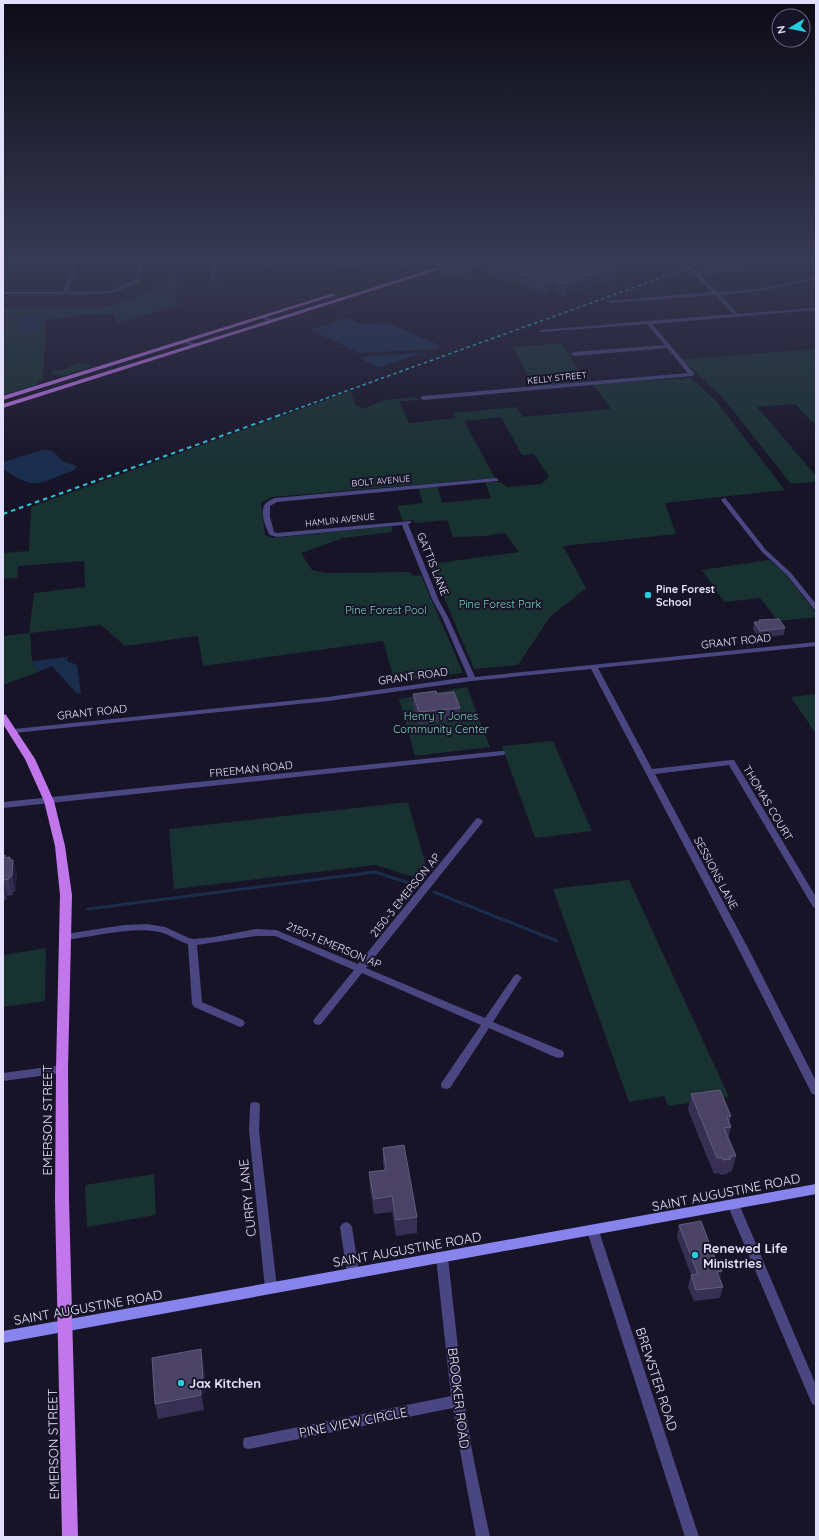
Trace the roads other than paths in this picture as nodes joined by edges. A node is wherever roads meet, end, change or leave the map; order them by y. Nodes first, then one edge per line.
1 (217, 331) edge
2 (240, 331) edge
3 (655, 331) edge
4 (185, 341) junction
5 (195, 345) junction
6 (668, 346) junction
7 (574, 354) dead end
8 (100, 367) junction
9 (110, 372) junction
10 (3, 398) edge
11 (423, 398) dead end
12 (3, 406) edge
13 (496, 480) dead end
14 (724, 500) dead end
15 (406, 522) joint
16 (272, 534) joint
17 (816, 608) edge
18 (816, 644) edge
19 (594, 667) junction
20 (472, 679) junction
21 (3, 717) edge
22 (14, 731) junction
23 (501, 753) dead end
24 (650, 772) junction
25 (50, 800) junction
26 (3, 805) edge
27 (479, 822) dead end
28 (816, 905) edge
29 (65, 937) junction
30 (192, 942) junction
31 (360, 969) junction
32 (517, 978) dead end
33 (318, 1021) dead end
34 (240, 1023) dead end
35 (487, 1023) junction
36 (559, 1054) dead end
37 (62, 1069) junction
38 (3, 1077) edge
39 (446, 1085) dead end
40 (816, 1091) edge
41 (255, 1106) dead end
42 (816, 1189) edge
43 (733, 1204) junction
44 (346, 1227) dead end
45 (593, 1231) junction
46 (442, 1258) junction
47 (353, 1273) junction
48 (271, 1288) junction
49 (65, 1326) junction
50 (3, 1337) edge
51 (816, 1400) edge
52 (458, 1402) junction
53 (248, 1443) dead end
54 (70, 1537) edge
55 (483, 1537) edge
56 (692, 1537) edge

1 - 4 main road
2 - 5 main road
3 - 6 street
4 - 5 street
4 - 8 main road
5 - 9 main road
6 - 7 street
6 - 11 street, KELLY STREET
8 - 9 street
8 - 10 main road
9 - 12 main road
13 - 16 street, BOLT AVENUE
14 - 17 street
15 - 16 street, HAMLIN AVENUE
15 - 20 street, GATTIS LANE
18 - 19 street, GRANT ROAD
19 - 20 street, GRANT ROAD
19 - 24 street, SESSIONS LANE
20 - 22 street, GRANT ROAD
21 - 22 main road, EMERSON STREET
22 - 25 main road, EMERSON STREET
23 - 25 street, FREEMAN ROAD
24 - 28 street, THOMAS COURT
24 - 40 street, SESSIONS LANE
25 - 26 street, FREEMAN ROAD
25 - 29 main road, EMERSON STREET
27 - 31 street, 2150-3 EMERSON AP
29 - 30 street
29 - 37 main road, EMERSON STREET
30 - 31 street, 2150-1 EMERSON AP
30 - 34 street
31 - 33 street, 2150-3 EMERSON AP
31 - 35 street, 2150-1 EMERSON AP
32 - 35 street
35 - 36 street, 2150-1 EMERSON AP
35 - 39 street
37 - 38 street
37 - 49 main road, EMERSON STREET
41 - 48 street, CURRY LANE
42 - 43 main road, SAINT AUGUSTINE ROAD
43 - 45 main road, SAINT AUGUSTINE ROAD
43 - 51 street
44 - 47 street
45 - 46 main road, SAINT AUGUSTINE ROAD
45 - 56 street, BREWSTER ROAD
46 - 47 main road, SAINT AUGUSTINE ROAD
46 - 52 street, BROOKER ROAD
47 - 48 main road, SAINT AUGUSTINE ROAD
48 - 49 main road, SAINT AUGUSTINE ROAD
49 - 50 main road, SAINT AUGUSTINE ROAD
49 - 54 main road, EMERSON STREET
52 - 53 street, PINE VIEW CIRCLE
52 - 55 street, BROOKER ROAD

